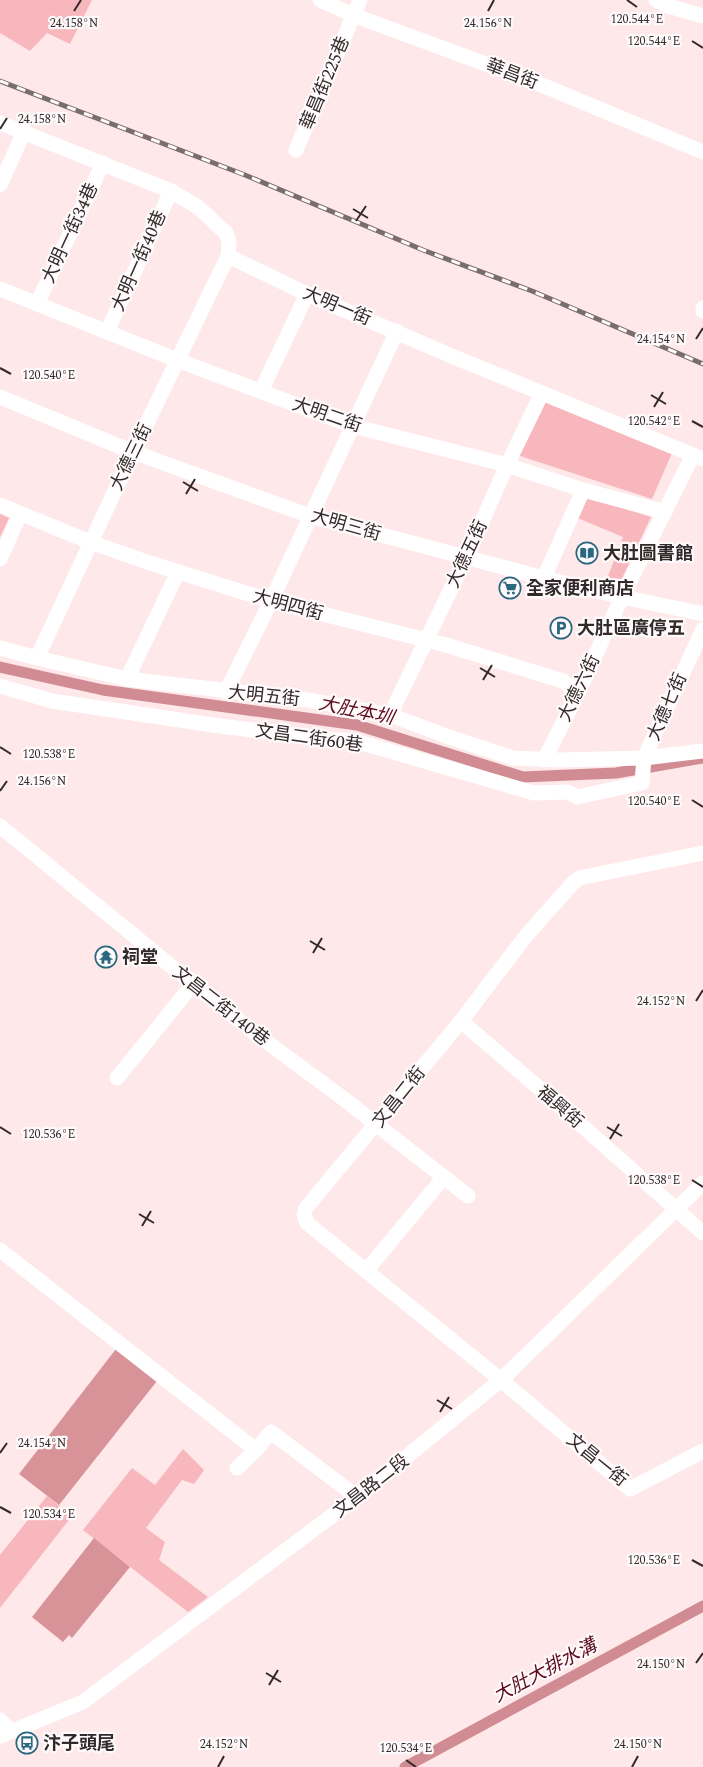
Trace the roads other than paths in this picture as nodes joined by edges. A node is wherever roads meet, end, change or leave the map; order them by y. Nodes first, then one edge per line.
1 (320, 0) edge
2 (360, 0) edge
3 (656, 0) edge
4 (353, 15) junction
5 (703, 16) edge
6 (0, 123) edge
7 (24, 132) junction
8 (296, 150) dead end
9 (703, 152) edge
10 (103, 163) junction
11 (0, 185) edge
12 (171, 191) junction
13 (228, 256) junction
14 (0, 289) edge
15 (307, 294) junction
16 (36, 304) junction
17 (107, 332) junction
18 (397, 332) junction
19 (177, 360) junction
20 (261, 391) junction
21 (542, 393) junction
22 (0, 397) edge
23 (353, 426) junction
24 (133, 452) junction
25 (698, 457) edge
26 (507, 465) junction
27 (583, 490) junction
28 (0, 505) edge
29 (665, 512) junction
30 (20, 514) junction
31 (310, 516) junction
32 (90, 542) junction
33 (466, 558) junction
34 (0, 559) edge
35 (178, 572) junction
36 (544, 578) junction
37 (622, 597) junction
38 (271, 601) junction
39 (703, 614) edge
40 (703, 629) edge
41 (425, 641) junction
42 (0, 648) edge
43 (37, 658) junction
44 (127, 679) junction
45 (0, 686) edge
46 (226, 692) junction
47 (578, 693) junction
48 (390, 715) junction
49 (703, 751) edge
50 (644, 758) junction
51 (544, 760) junction
52 (0, 826) edge
53 (703, 853) edge
54 (193, 984) junction
55 (461, 1022) junction
56 (117, 1078) dead end
57 (376, 1124) junction
58 (444, 1177) junction
59 (703, 1183) edge
60 (468, 1196) dead end
61 (676, 1209) junction
62 (703, 1234) edge
63 (0, 1250) edge
64 (366, 1271) junction
65 (501, 1380) junction
66 (256, 1450) junction
67 (703, 1451) edge
68 (237, 1468) dead end
69 (357, 1498) junction
70 (0, 1720) edge
71 (6, 1734) edge

1 - 4 street, 華昌街
2 - 4 street, 華昌街225巷
3 - 5 street
4 - 8 street, 華昌街225巷
4 - 9 street, 華昌街
6 - 7 street
7 - 10 street
7 - 11 street
10 - 12 street
10 - 16 street, 大明一街34巷
12 - 13 street
12 - 17 street, 大明一街40巷
13 - 15 street, 大明一街
13 - 19 street, 大德三街
14 - 16 street, 大明二街
15 - 18 street, 大明一街
15 - 20 street
16 - 17 street, 大明二街
17 - 19 street, 大明二街
18 - 21 street, 大明一街
18 - 23 street
19 - 20 street, 大明二街
19 - 24 street, 大德三街
20 - 23 street, 大明二街
21 - 25 street, 大明一街
21 - 26 street, 大德五街
22 - 24 street, 大明三街
23 - 26 street, 大明二街
23 - 31 street
24 - 31 street, 大明三街
24 - 32 street, 大德三街
25 - 29 street, 大德六街
26 - 27 street, 大明二街
26 - 33 street, 大德五街
27 - 29 street, 大明二街
27 - 36 street
28 - 30 street, 大明四街
29 - 37 street, 大德六街
30 - 32 street, 大明四街
30 - 34 street
31 - 33 street, 大明三街
31 - 38 street
32 - 35 street, 大明四街
32 - 43 street, 大德三街
33 - 36 street, 大明三街
33 - 41 street, 大德五街
35 - 38 street, 大明四街
35 - 44 street
36 - 37 street, 大明三街
37 - 39 street, 大明三街
37 - 47 street, 大德六街
38 - 41 street, 大明四街
38 - 46 street
40 - 50 street, 大德七街
41 - 47 street, 大明四街
41 - 48 street, 大德五街
42 - 43 street, 大明五街
43 - 44 street, 大明五街
44 - 46 street, 大明五街
45 - 50 street, 文昌二街60巷
46 - 48 street, 大明五街
47 - 51 street, 大德六街
48 - 51 street, 大明五街
49 - 50 street, 大明五街
50 - 51 street, 大明五街
52 - 54 street, 文昌二街140巷
53 - 55 street, 文昌二街
54 - 56 street
54 - 57 street, 文昌二街140巷
55 - 57 street, 文昌二街
55 - 61 street, 福興街
57 - 58 street, 文昌二街140巷
57 - 64 street, 文昌二街
58 - 60 street, 文昌二街140巷
58 - 64 street
59 - 61 street, 文昌路二段
61 - 62 street, 福興街
61 - 65 street, 文昌路二段
63 - 66 street
64 - 65 street, 文昌二街
65 - 67 street, 文昌一街
65 - 69 street, 文昌路二段
66 - 68 street
66 - 69 street
69 - 71 street, 文昌路二段
70 - 71 street

